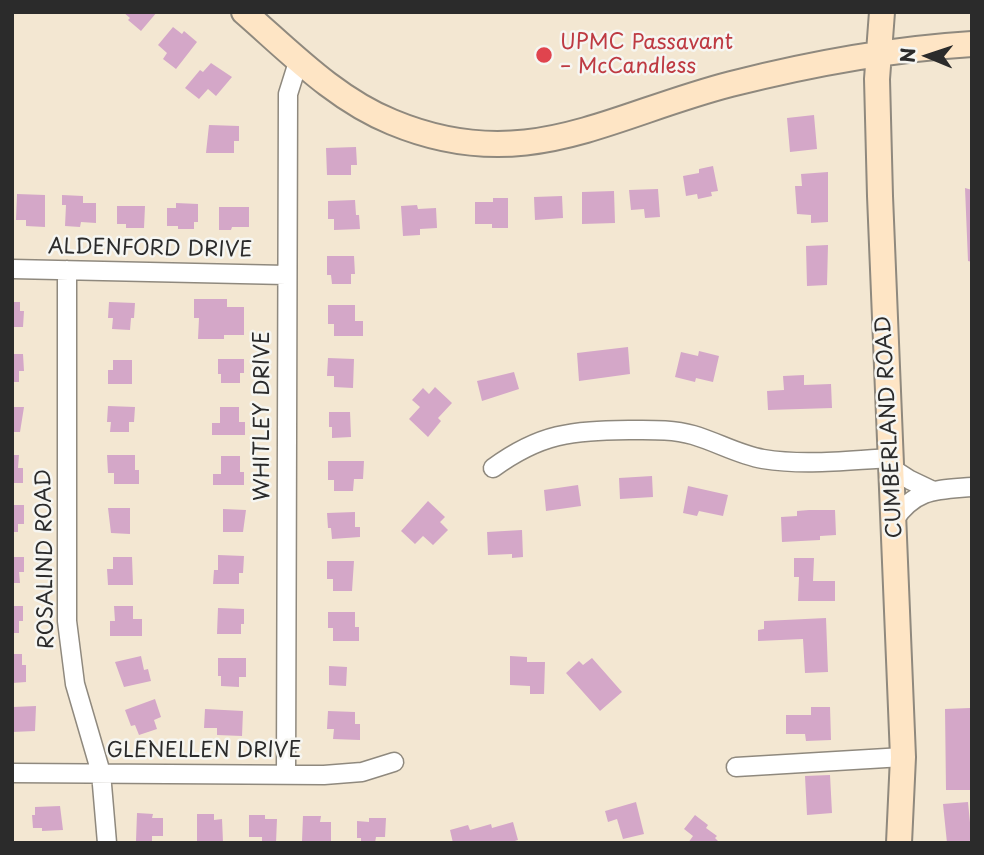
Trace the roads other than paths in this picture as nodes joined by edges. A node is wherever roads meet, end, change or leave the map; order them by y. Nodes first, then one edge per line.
1 (244, 12) edge
2 (882, 12) edge
3 (972, 44) edge
4 (879, 53) junction
5 (299, 59) junction
6 (12, 269) edge
7 (67, 270) junction
8 (286, 275) junction
9 (892, 463) junction
10 (493, 468) dead end
11 (972, 487) edge
12 (931, 490) junction
13 (894, 520) junction
14 (903, 757) junction
15 (394, 762) dead end
16 (736, 767) dead end
17 (12, 773) edge
18 (100, 773) junction
19 (286, 774) junction
20 (107, 843) edge
21 (899, 843) edge

1 - 5 main road
2 - 4 main road, CUMBERLAND ROAD
3 - 4 main road
4 - 5 main road
4 - 9 main road, CUMBERLAND ROAD
5 - 8 street, WHITLEY DRIVE
6 - 7 street, ALDENFORD DRIVE
7 - 8 street, ALDENFORD DRIVE
7 - 18 street, ROSALIND ROAD
8 - 19 street, WHITLEY DRIVE
9 - 10 street
9 - 12 street
9 - 13 main road, CUMBERLAND ROAD
11 - 12 street
12 - 13 street
13 - 14 main road, CUMBERLAND ROAD
14 - 16 street
14 - 21 main road, CUMBERLAND ROAD
15 - 19 street, GLENELLEN DRIVE
17 - 18 street, GLENELLEN DRIVE
18 - 19 street, GLENELLEN DRIVE
18 - 20 street, ROSALIND ROAD

